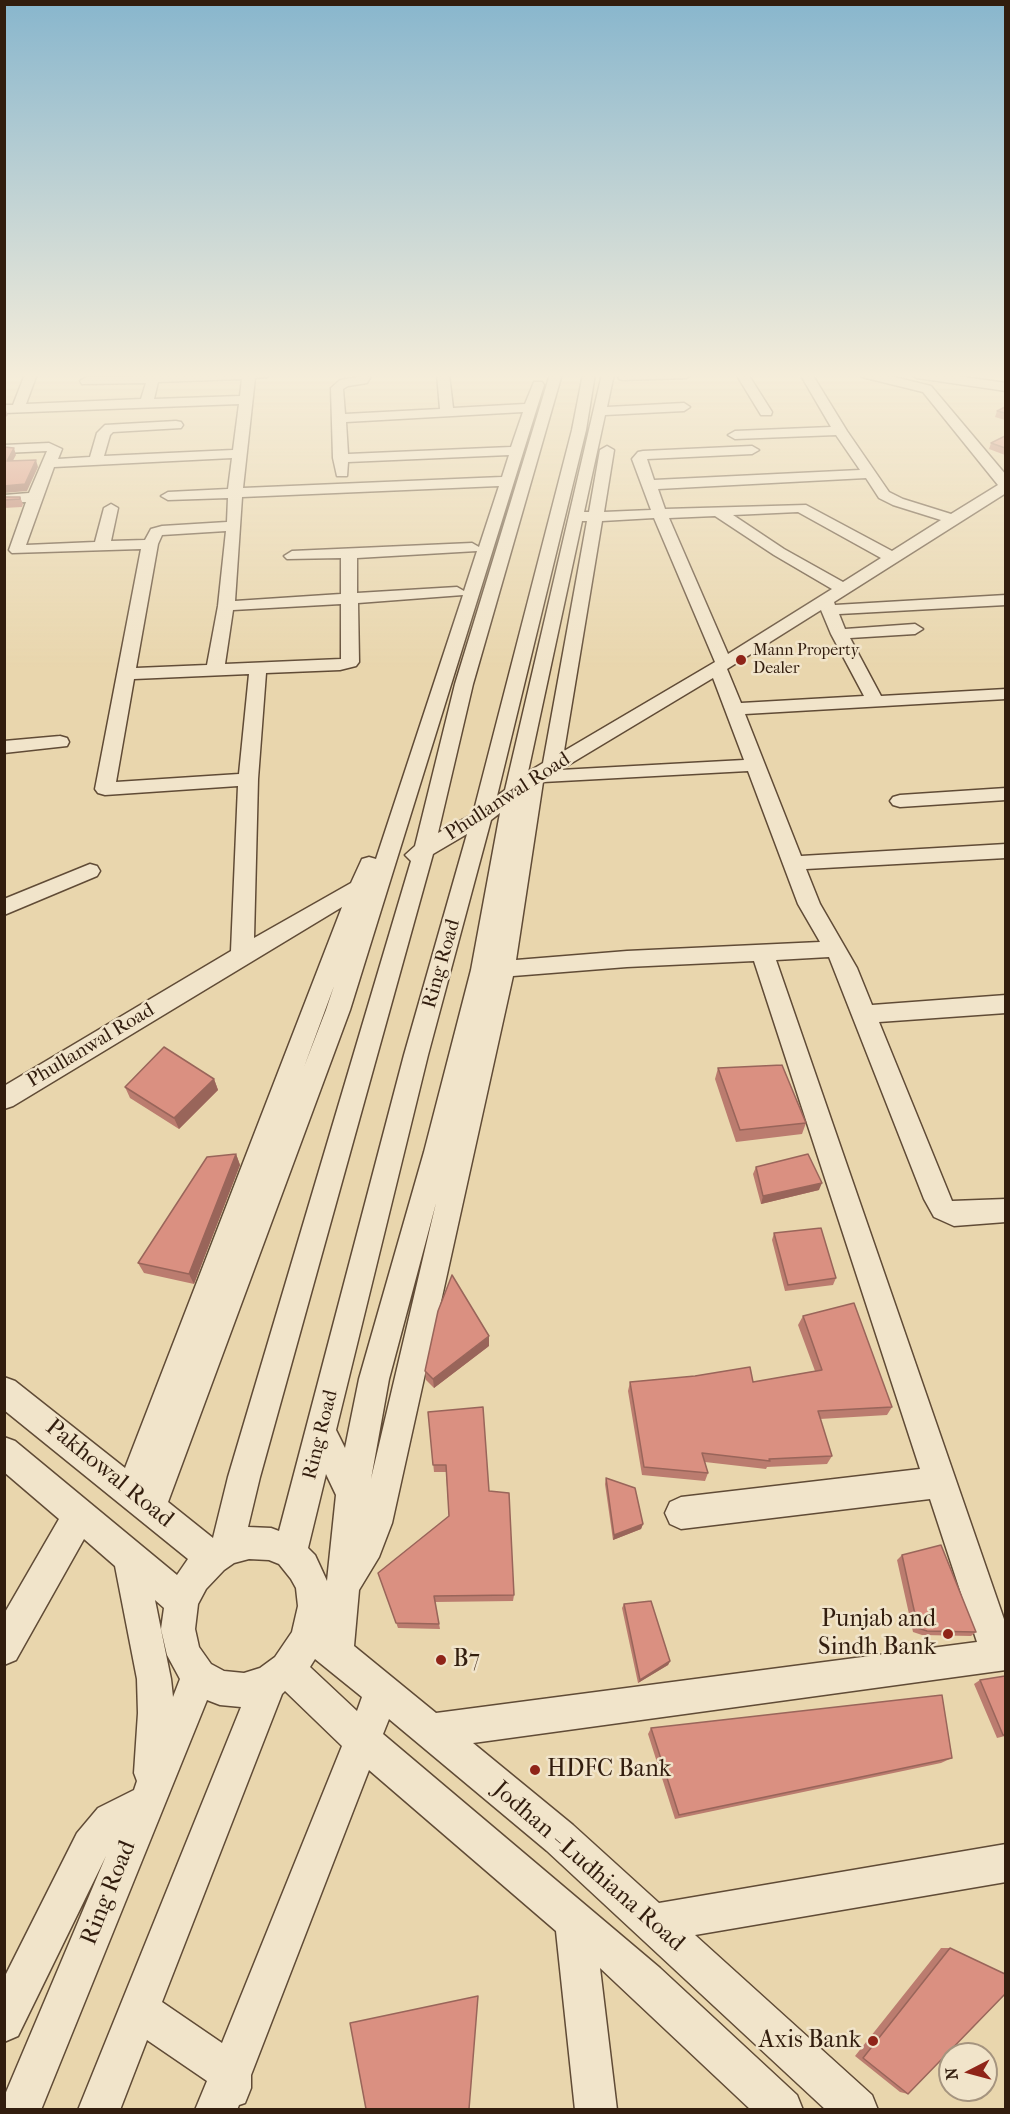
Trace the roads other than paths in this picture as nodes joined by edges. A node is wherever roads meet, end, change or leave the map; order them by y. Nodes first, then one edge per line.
1 (46, 473) edge
2 (237, 473) edge
3 (342, 473) edge
4 (503, 473) edge
5 (527, 473) edge
6 (568, 473) edge
7 (592, 473) edge
8 (597, 473) edge
9 (644, 473) edge
10 (996, 473) edge
11 (869, 474) joint
12 (790, 478) junction
13 (500, 481) junction
14 (649, 485) junction
15 (1005, 485) edge
16 (344, 487) junction
17 (235, 493) junction
18 (168, 496) dead end
19 (35, 497) junction
20 (4, 499) edge
21 (111, 508) dead end
22 (717, 511) junction
23 (808, 511) junction
24 (660, 514) junction
25 (595, 517) junction
26 (575, 518) junction
27 (956, 520) junction
28 (234, 526) junction
29 (150, 544) junction
30 (102, 546) junction
31 (472, 548) junction
32 (349, 554) junction
33 (292, 556) dead end
34 (893, 558) junction
35 (843, 588) junction
36 (457, 592) junction
37 (349, 597) junction
38 (1005, 600) edge
39 (827, 605) junction
40 (226, 606) junction
41 (915, 629) dead end
42 (840, 634) junction
43 (721, 666) junction
44 (258, 668) junction
45 (214, 671) junction
46 (126, 674) junction
47 (1005, 694) edge
48 (875, 701) junction
49 (734, 709) junction
50 (60, 742) dead end
51 (4, 747) edge
52 (756, 765) junction
53 (552, 766) junction
54 (248, 779) junction
55 (524, 784) junction
56 (1005, 794) edge
57 (900, 801) dead end
58 (482, 817) junction
59 (424, 850) junction
60 (1005, 850) edge
61 (793, 863) junction
62 (90, 871) dead end
63 (372, 880) junction
64 (4, 908) edge
65 (836, 949) junction
66 (762, 951) junction
67 (242, 955) junction
68 (492, 969) junction
69 (1005, 1004) edge
70 (864, 1014) junction
71 (4, 1099) edge
72 (448, 1154) junction
73 (1005, 1210) edge
74 (383, 1347) junction
75 (414, 1356) junction
76 (4, 1390) edge
77 (322, 1433) junction
78 (4, 1452) edge
79 (939, 1482) junction
80 (352, 1494) junction
81 (141, 1499) junction
82 (681, 1513) dead end
83 (80, 1516) junction
84 (220, 1553) junction
85 (290, 1553) junction
86 (130, 1558) junction
87 (343, 1585) junction
88 (182, 1601) junction
89 (322, 1644) junction
90 (4, 1648) edge
91 (1002, 1656) edge
92 (199, 1676) junction
93 (278, 1676) junction
94 (382, 1691) junction
95 (431, 1731) junction
96 (363, 1740) junction
97 (148, 1798) junction
98 (1005, 1863) edge
99 (653, 1923) junction
100 (575, 1924) junction
101 (139, 2010) junction
102 (4, 2022) edge
103 (230, 2091) edge
104 (20, 2109) edge
105 (99, 2109) edge
106 (216, 2109) edge
107 (596, 2109) edge
108 (782, 2109) edge
109 (857, 2109) edge

1 - 19 street
2 - 17 street
3 - 16 street
4 - 13 street
5 - 59 street
6 - 58 street, Ring Road
7 - 26 street
8 - 25 street
9 - 14 street
10 - 15 street
11 - 12 street
11 - 27 street
12 - 14 street
12 - 23 street
13 - 16 street
13 - 31 street
13 - 63 street
14 - 24 street
15 - 27 street, Phullanwal Road
16 - 17 street
17 - 18 street
17 - 28 street
19 - 20 street
19 - 30 street
21 - 30 street
22 - 23 street
22 - 24 street
22 - 35 street
23 - 34 street
24 - 25 street
24 - 43 street
25 - 26 street
25 - 53 street
26 - 55 street
27 - 34 street, Phullanwal Road
28 - 29 street
28 - 40 street
29 - 30 street
29 - 46 street
31 - 32 street
31 - 36 street
32 - 33 street
32 - 37 street
34 - 35 street, Phullanwal Road
35 - 39 street, Phullanwal Road
36 - 37 street
36 - 63 street
37 - 40 street
37 - 44 street
38 - 39 street
39 - 42 street
39 - 43 street, Phullanwal Road
40 - 45 street
41 - 42 street
42 - 48 street
43 - 49 street
43 - 53 street, Phullanwal Road
44 - 45 street
44 - 54 street
45 - 46 street
46 - 54 street
47 - 48 street
48 - 49 street
49 - 52 street
50 - 51 street
52 - 55 street
52 - 61 street
53 - 55 street, Phullanwal Road
54 - 67 street
55 - 58 street, Phullanwal Road
55 - 68 street
56 - 57 street
58 - 59 street, Phullanwal Road
58 - 77 street, Ring Road
59 - 63 street, Phullanwal Road
59 - 84 street
60 - 61 street
61 - 65 street
62 - 64 street
63 - 67 street, Phullanwal Road
63 - 81 street
65 - 66 street
65 - 70 street
66 - 68 street
66 - 79 street
67 - 71 street, Phullanwal Road
68 - 72 street
69 - 70 street
70 - 73 street
72 - 74 street
72 - 75 street
74 - 75 street
74 - 80 street
75 - 87 street
76 - 81 street, Pakhowal Road
77 - 80 street
77 - 85 street, Ring Road
78 - 83 street
79 - 82 street
79 - 91 street
80 - 87 street
81 - 84 street, Pakhowal Road
83 - 86 street
83 - 90 street
84 - 85 street
84 - 88 street
85 - 89 street
86 - 88 street
86 - 97 street
87 - 89 street
88 - 92 street
89 - 93 street
89 - 94 street, Jodhan - Ludhiana Road
91 - 95 street
92 - 93 street
92 - 97 street, Ring Road
93 - 96 street
93 - 101 street
94 - 95 street, Jodhan - Ludhiana Road
94 - 96 street
95 - 99 street, Jodhan - Ludhiana Road
96 - 100 street
96 - 103 street
97 - 102 street
97 - 104 street, Ring Road
98 - 99 street
99 - 109 street, Jodhan - Ludhiana Road
100 - 107 street
100 - 108 street
101 - 103 street
101 - 105 street
103 - 106 street

